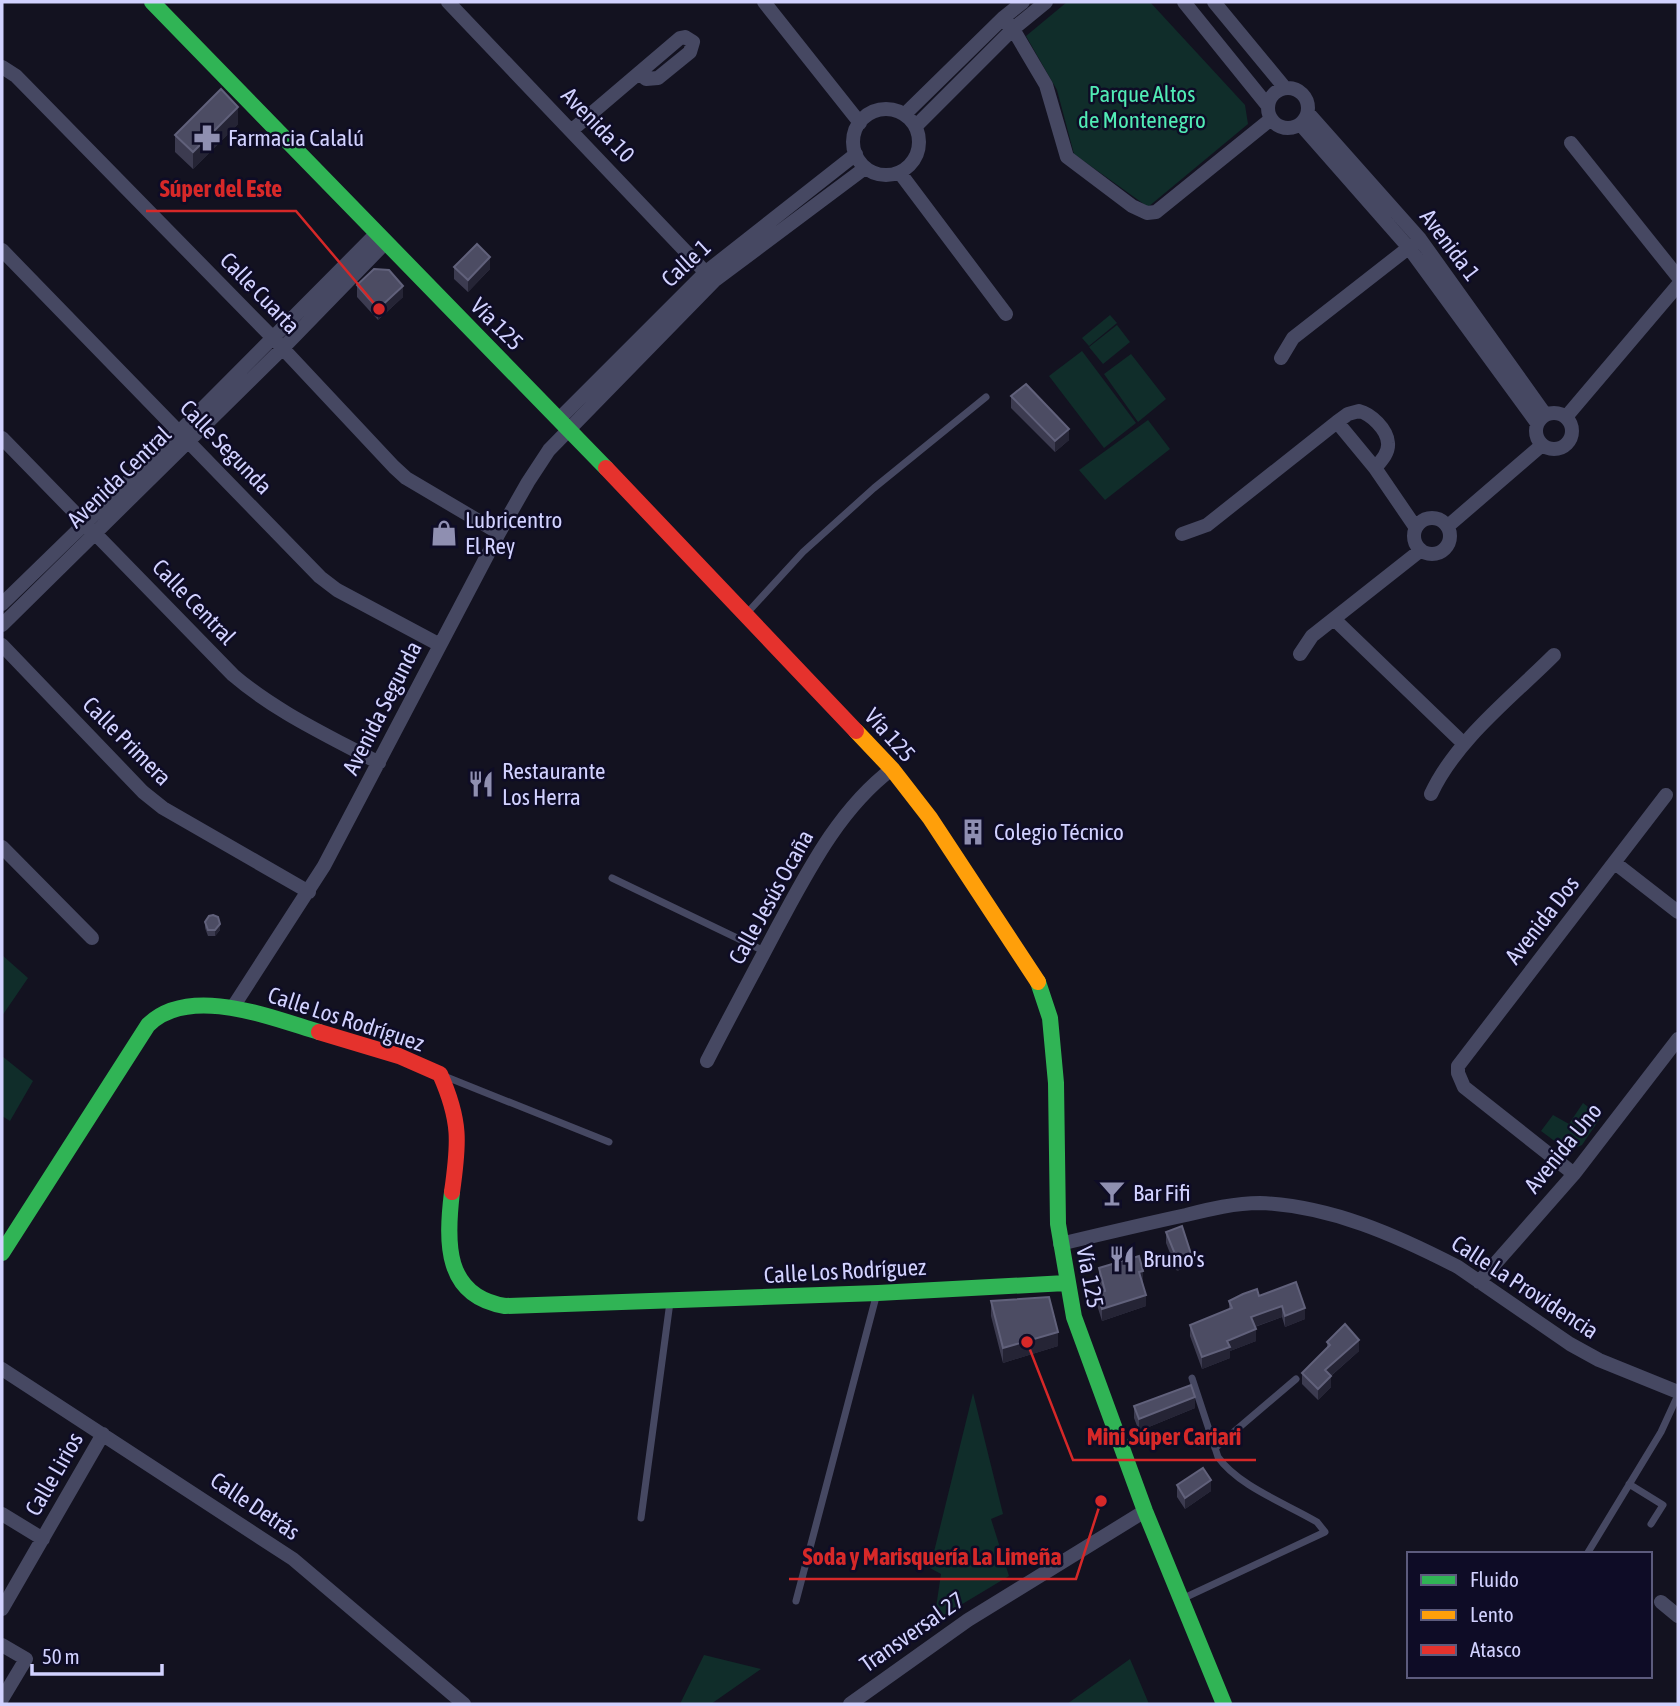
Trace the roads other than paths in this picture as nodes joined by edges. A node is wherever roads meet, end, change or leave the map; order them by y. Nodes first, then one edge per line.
1 (152, 2) edge
2 (764, 2) edge
3 (1023, 2) edge
4 (1046, 2) edge
5 (1184, 2) edge
6 (1214, 2) edge
7 (450, 3) edge
8 (1008, 24) junction
9 (2, 67) edge
10 (639, 73) dead end
11 (1285, 88) junction
12 (1270, 112) junction
13 (905, 114) junction
14 (1304, 118) junction
15 (860, 123) junction
16 (916, 126) junction
17 (572, 130) junction
18 (1571, 143) dead end
19 (856, 154) junction
20 (865, 168) junction
21 (900, 173) junction
22 (381, 239) junction
23 (1414, 243) junction
24 (2, 250) edge
25 (710, 276) junction
26 (1678, 277) edge
27 (1678, 285) edge
28 (1006, 314) dead end
29 (277, 344) junction
30 (1282, 358) dead end
31 (986, 397) dead end
32 (1566, 417) junction
33 (1541, 419) junction
34 (1337, 422) junction
35 (564, 424) junction
36 (184, 436) junction
37 (2, 438) edge
38 (1542, 445) junction
39 (1375, 468) junction
40 (1448, 526) junction
41 (90, 527) junction
42 (1416, 528) junction
43 (499, 533) junction
44 (1182, 534) dead end
45 (1421, 550) junction
46 (2, 604) edge
47 (747, 614) junction
48 (1334, 619) junction
49 (2, 625) edge
50 (2, 645) edge
51 (440, 645) junction
52 (1300, 653) dead end
53 (1554, 655) dead end
54 (1464, 744) junction
55 (379, 763) junction
56 (892, 769) junction
57 (1431, 794) dead end
58 (1666, 795) dead end
59 (2, 847) edge
60 (1615, 863) junction
61 (612, 878) dead end
62 (309, 892) junction
63 (1678, 912) edge
64 (92, 938) dead end
65 (765, 951) junction
66 (233, 1007) junction
67 (1678, 1039) edge
68 (707, 1061) dead end
69 (440, 1074) junction
70 (609, 1142) dead end
71 (1574, 1174) junction
72 (1060, 1244) junction
73 (2, 1253) edge
74 (1479, 1282) junction
75 (1066, 1283) junction
76 (878, 1293) junction
77 (670, 1301) junction
78 (2, 1369) edge
79 (1192, 1378) dead end
80 (1296, 1379) dead end
81 (1678, 1394) edge
82 (103, 1434) junction
83 (1215, 1448) junction
84 (1629, 1484) junction
85 (1145, 1511) junction
86 (2, 1514) edge
87 (641, 1518) dead end
88 (1651, 1524) dead end
89 (43, 1539) junction
90 (1588, 1552) edge
91 (1180, 1599) junction
92 (796, 1601) dead end
93 (1661, 1602) dead end
94 (2, 1609) edge
95 (1678, 1616) edge
96 (2, 1645) edge
97 (2, 1699) edge
98 (464, 1704) edge
99 (850, 1704) edge
100 (1224, 1704) edge

1 - 22 main road, Vía 125
2 - 15 street
3 - 8 street
4 - 8 street
5 - 12 street
6 - 11 street
7 - 17 street, Avenida 10
8 - 12 street
8 - 13 street
8 - 16 street
9 - 29 street, Calle Cuarta
10 - 17 street
11 - 12 street
11 - 14 street
12 - 14 street
13 - 15 street
13 - 16 street
14 - 23 street, Avenida 1
15 - 19 street
16 - 21 street
17 - 25 street, Avenida 10
18 - 26 street
19 - 20 street
19 - 25 street, Calle 1
20 - 21 street
20 - 25 street, Calle 1
21 - 28 street
22 - 29 street, Avenida Central
22 - 35 main road, Vía 125
23 - 30 street
23 - 33 street, Avenida 1
24 - 36 street, Calle Segunda
25 - 35 street, Calle 1
27 - 32 street
29 - 36 street, Avenida Central
29 - 43 street, Calle Cuarta
31 - 47 lane
32 - 33 street
32 - 38 street
33 - 38 street
34 - 39 street
34 - 39 street
34 - 44 street
35 - 43 street, Avenida Segunda
35 - 47 main road, Vía 125
36 - 41 street, Avenida Central
36 - 51 street, Calle Segunda
37 - 41 street, Calle Central
38 - 40 street
39 - 42 street
40 - 42 street
40 - 45 street
41 - 46 street, Avenida Central
41 - 49 street, Avenida Central
41 - 55 street, Calle Central
42 - 45 street
43 - 51 street, Avenida Segunda
45 - 48 street
47 - 56 main road, Vía 125
48 - 52 street
48 - 54 street
50 - 62 street, Calle Primera
51 - 55 street, Avenida Segunda
53 - 54 street
54 - 57 street
55 - 62 street, Avenida Segunda
56 - 65 street, Calle Jesús Ocaña
56 - 72 main road, Vía 125
58 - 60 street, Avenida Dos
59 - 64 street
60 - 63 street
60 - 71 street, Avenida Dos
61 - 65 lane
62 - 66 street, Avenida Segunda
65 - 68 street, Calle Jesús Ocaña
66 - 69 main road, Calle Los Rodríguez
66 - 73 main road, Calle Los Rodríguez
67 - 71 street, Avenida Uno
69 - 70 lane
69 - 77 main road, Calle Los Rodríguez
71 - 74 street, Avenida Uno
72 - 74 street, Calle La Providencia
72 - 75 main road, Vía 125
74 - 81 street, Calle La Providencia
75 - 76 main road, Calle Los Rodríguez
75 - 85 main road, Vía 125
76 - 77 main road, Calle Los Rodríguez
76 - 92 lane
77 - 87 lane
78 - 82 street, Calle Detrás
79 - 83 lane
80 - 83 lane
81 - 84 lane
82 - 89 street, Calle Lirios
82 - 98 street, Calle Detrás
83 - 91 lane
84 - 88 lane
84 - 90 lane
85 - 91 main road, Vía 125
85 - 99 street, Transversal 27
86 - 89 street
89 - 94 street, Calle Lirios
91 - 100 main road, Vía 125
93 - 95 street
96 - 97 street

